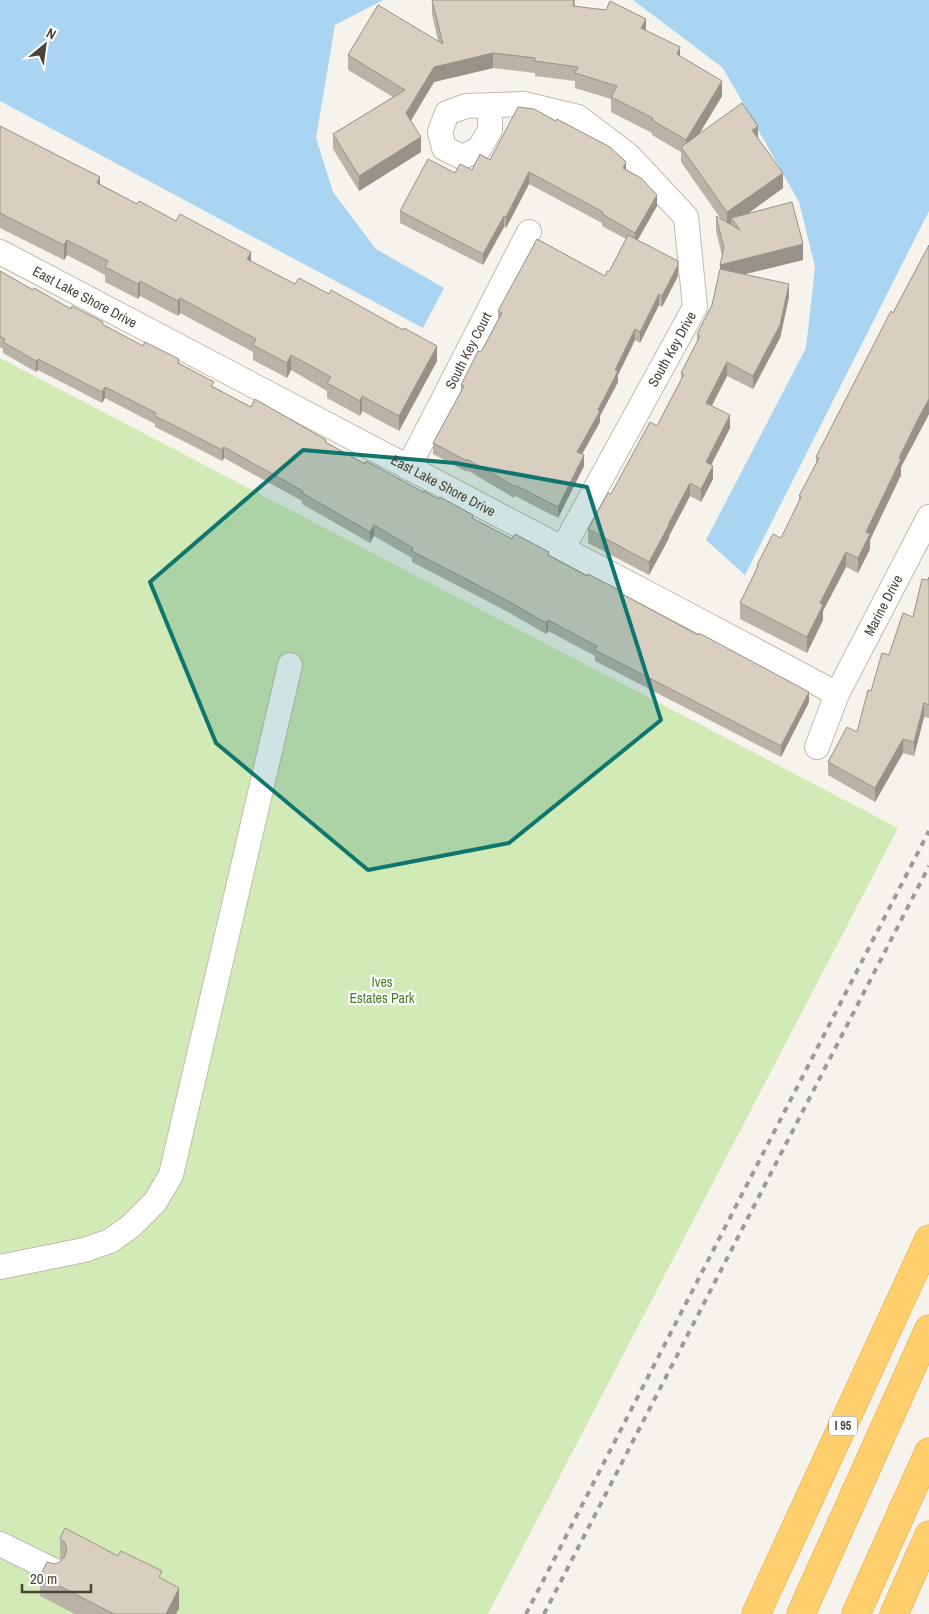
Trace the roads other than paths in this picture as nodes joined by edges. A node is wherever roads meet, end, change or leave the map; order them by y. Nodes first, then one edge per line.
1 (490, 105) dead end
2 (529, 232) dead end
3 (0, 252) edge
4 (408, 468) junction
5 (929, 517) edge
6 (563, 548) junction
7 (290, 665) dead end
8 (837, 694) junction
9 (817, 747) dead end
10 (929, 1239) edge
11 (0, 1267) edge
12 (929, 1329) edge
13 (929, 1452) edge
14 (929, 1535) edge
15 (0, 1544) edge
16 (54, 1570) edge
17 (756, 1614) edge
18 (801, 1614) edge
19 (856, 1614) edge
20 (894, 1614) edge

1 - 6 street, South Key Drive
2 - 4 street, South Key Court
3 - 4 street, East Lake Shore Drive
4 - 6 street, East Lake Shore Drive
5 - 8 street, Marine Drive
6 - 8 street, East Lake Shore Drive
7 - 11 street
8 - 9 street
10 - 17 highway, I 95
12 - 18 highway
13 - 19 highway
14 - 20 highway
15 - 16 street

